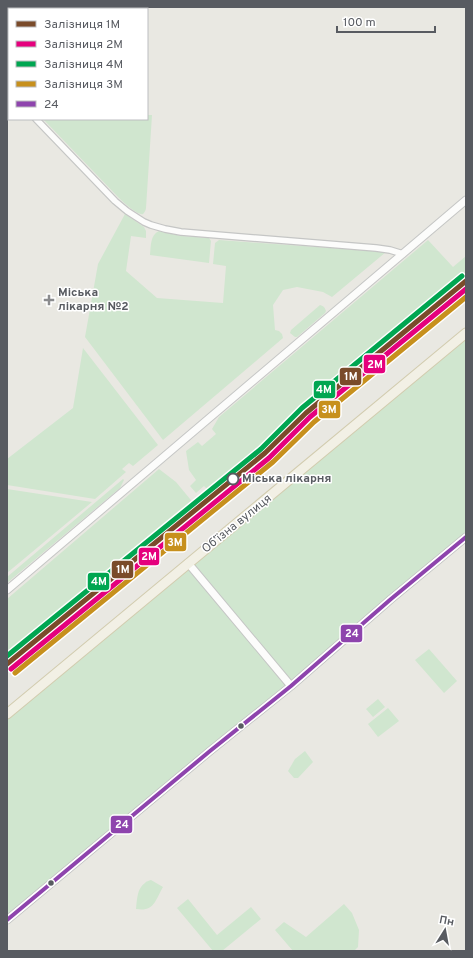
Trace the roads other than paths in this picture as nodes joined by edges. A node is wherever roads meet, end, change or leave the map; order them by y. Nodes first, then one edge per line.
1 (37, 120) edge
2 (466, 200) edge
3 (402, 254) junction
4 (466, 333) edge
5 (466, 537) edge
6 (188, 563) junction
7 (7, 590) edge
8 (291, 686) junction
9 (7, 714) edge
10 (7, 920) edge

1 - 3 street
2 - 3 street
3 - 7 street
4 - 6 main road, Обʼїзна вулиця
5 - 8 street
6 - 8 street
6 - 9 main road, Обʼїзна вулиця
8 - 10 street

